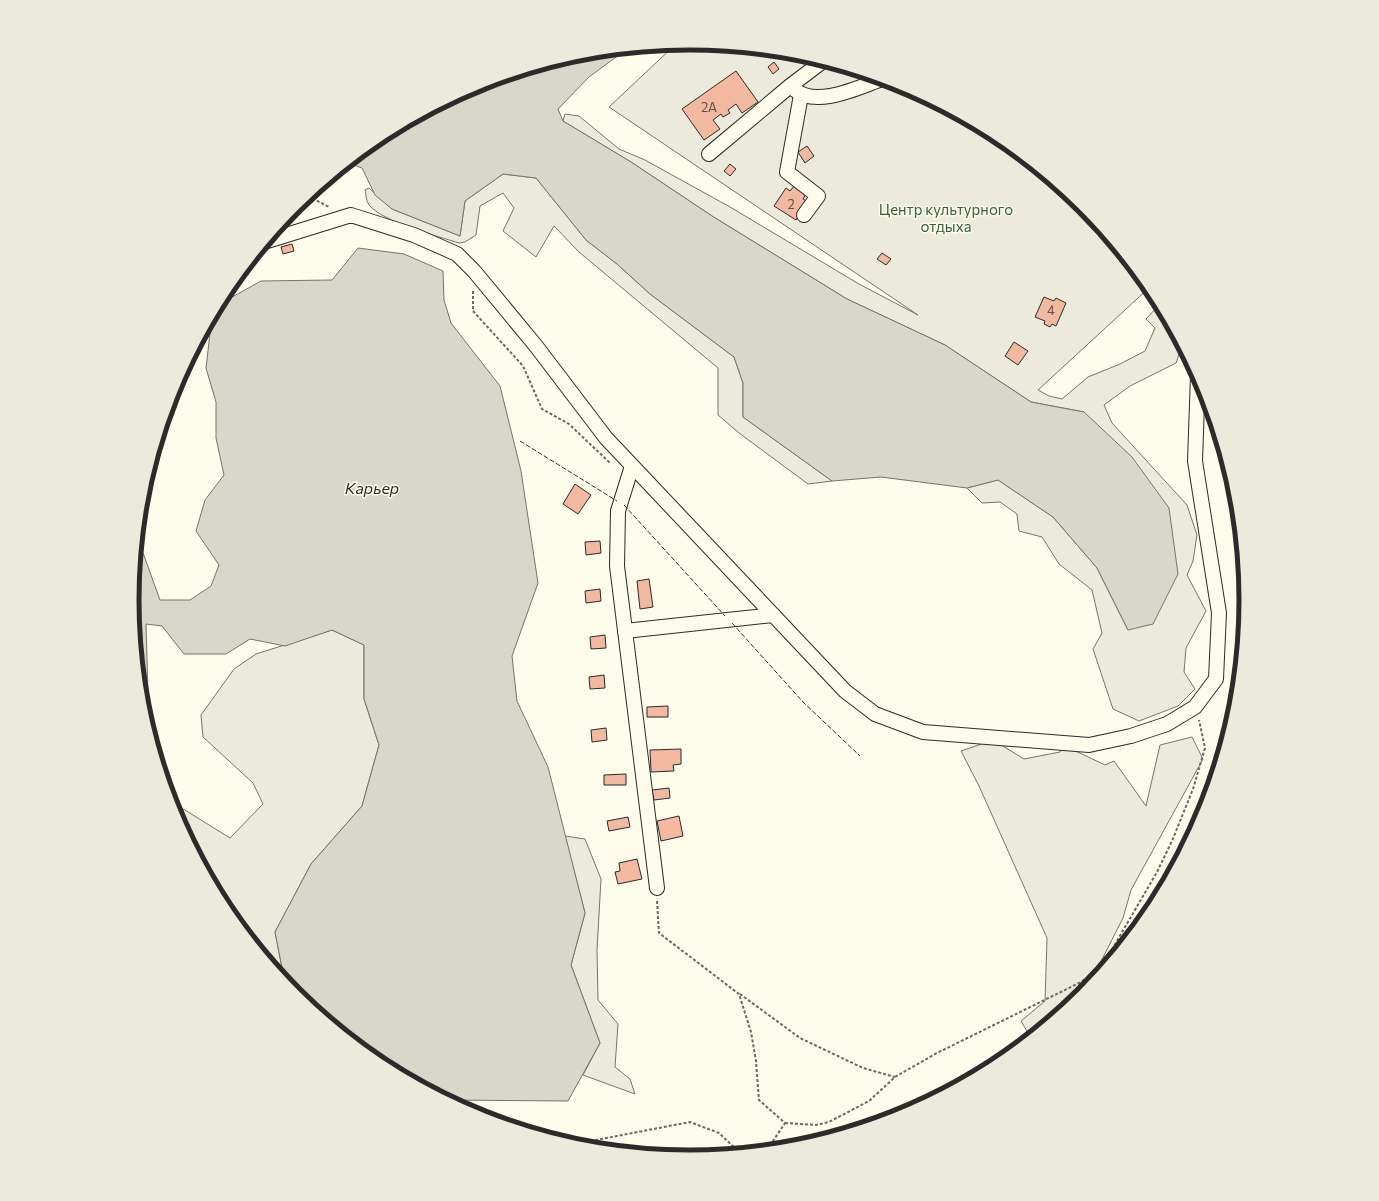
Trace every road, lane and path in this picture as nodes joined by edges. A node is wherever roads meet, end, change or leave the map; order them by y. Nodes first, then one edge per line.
1 (817, 66) edge
2 (874, 82) edge
3 (790, 86) junction
4 (801, 96) junction
5 (709, 154) dead end
6 (314, 199) edge
7 (332, 208) dead end
8 (804, 214) dead end
9 (276, 238) edge
10 (474, 270) junction
11 (1198, 389) edge
12 (612, 465) dead end
13 (632, 466) junction
14 (773, 615) junction
15 (625, 631) junction
16 (1195, 707) junction
17 (657, 888) joint
18 (1106, 959) edge
19 (1093, 974) edge
20 (739, 994) junction
21 (895, 1077) junction
22 (785, 1123) junction
23 (590, 1141) edge
24 (770, 1145) edge
25 (736, 1149) edge

1 - 3 lane
2 - 4 lane
3 - 4 lane
3 - 5 lane
4 - 8 lane
6 - 7 path
9 - 10 lane
10 - 12 path
10 - 13 lane
11 - 16 lane
13 - 14 lane
13 - 15 lane
14 - 15 lane
14 - 16 lane
15 - 17 lane
16 - 18 path
17 - 20 path
19 - 21 path
20 - 21 path
20 - 22 path
21 - 22 path
22 - 24 path
23 - 25 path

